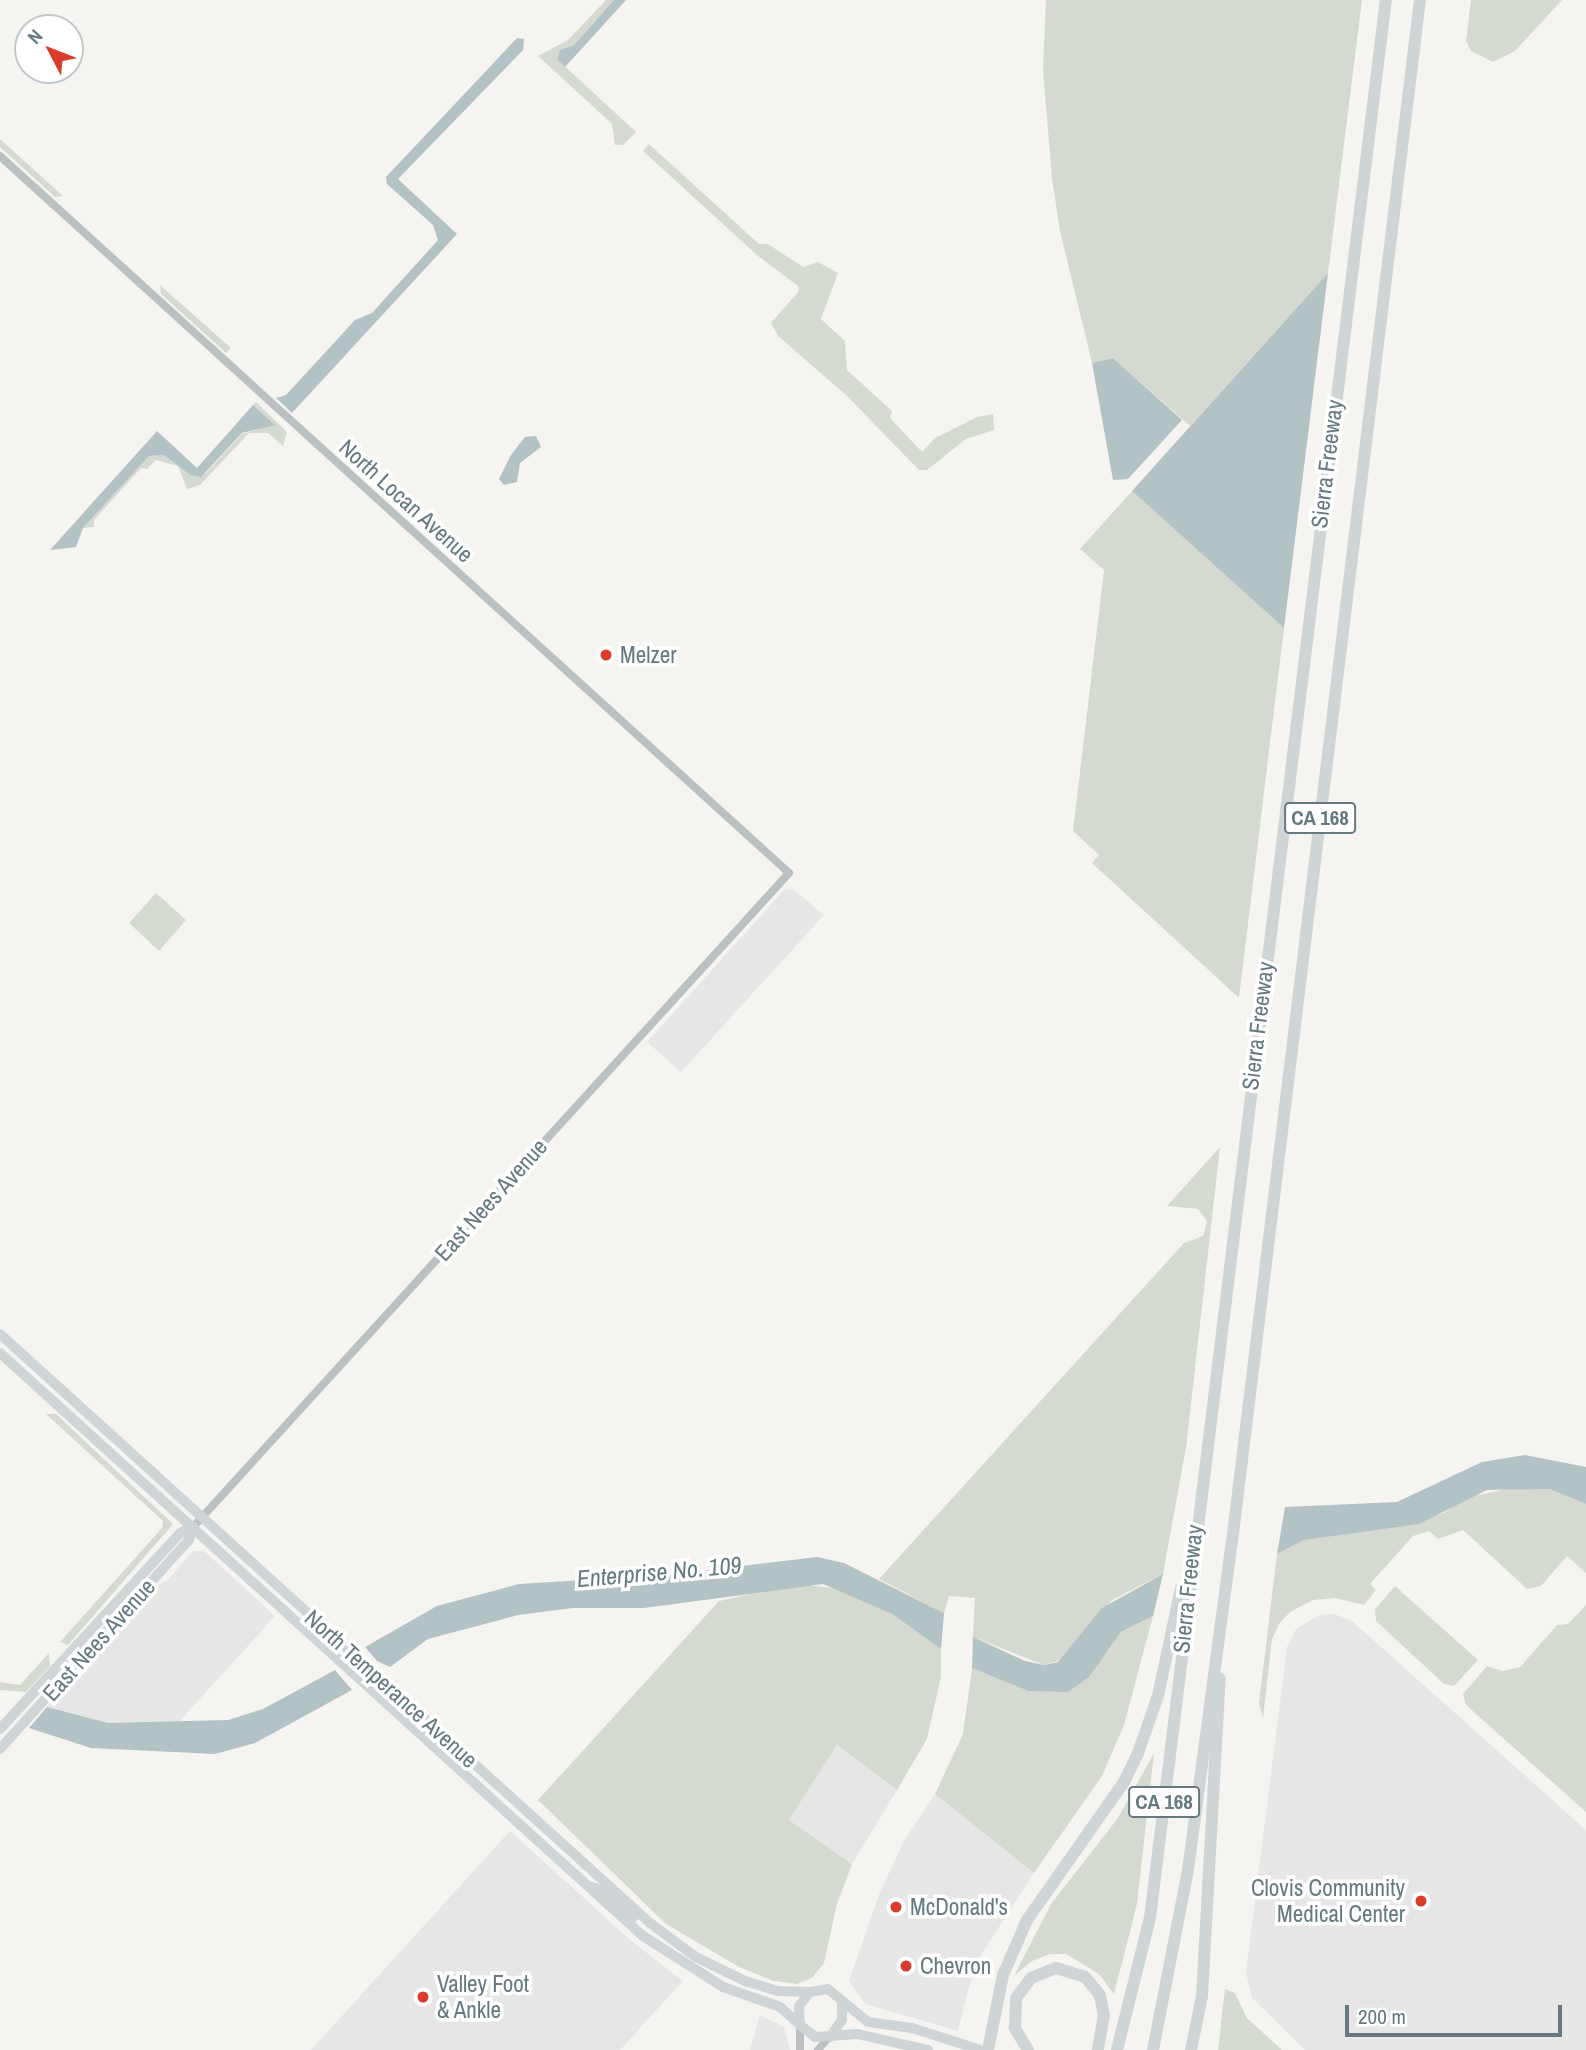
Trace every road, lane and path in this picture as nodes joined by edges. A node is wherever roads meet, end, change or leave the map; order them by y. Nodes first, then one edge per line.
1 (1386, 0) edge
2 (1420, 0) edge
3 (0, 156) edge
4 (789, 873) joint
5 (0, 1334) edge
6 (0, 1353) edge
7 (202, 1517) junction
8 (192, 1527) junction
9 (1192, 1551) junction
10 (1219, 1636) junction
11 (0, 1729) edge
12 (0, 1749) edge
13 (589, 1888) junction
14 (666, 1936) junction
15 (810, 1992) junction
16 (842, 2000) junction
17 (800, 2025) junction
18 (829, 2037) junction
19 (800, 2050) edge
20 (818, 2050) edge
21 (928, 2050) edge
22 (981, 2050) edge
23 (988, 2050) edge
24 (1028, 2050) edge
25 (1098, 2050) edge
26 (1117, 2050) edge
27 (1153, 2050) edge
28 (1191, 2050) edge

1 - 9 highway, Sierra Freeway / CA 168
2 - 10 highway, Sierra Freeway / CA 168
3 - 4 street, North Locan Avenue
4 - 7 street, East Nees Avenue
5 - 7 main road, North Temperance Avenue
6 - 8 main road, North Temperance Avenue
7 - 8 street, East Nees Avenue
7 - 14 main road, North Temperance Avenue
8 - 11 main road, East Nees Avenue
8 - 12 main road, East Nees Avenue
8 - 13 main road, North Temperance Avenue
9 - 23 highway
9 - 26 highway, Sierra Freeway / CA 168
10 - 27 highway, Sierra Freeway / CA 168
10 - 28 highway
13 - 14 main road
13 - 17 main road, North Temperance Avenue
14 - 15 main road, North Temperance Avenue
15 - 16 main road
15 - 17 main road
16 - 18 main road
16 - 22 main road
17 - 18 main road
17 - 19 street
18 - 20 street
18 - 21 main road
24 - 25 highway

